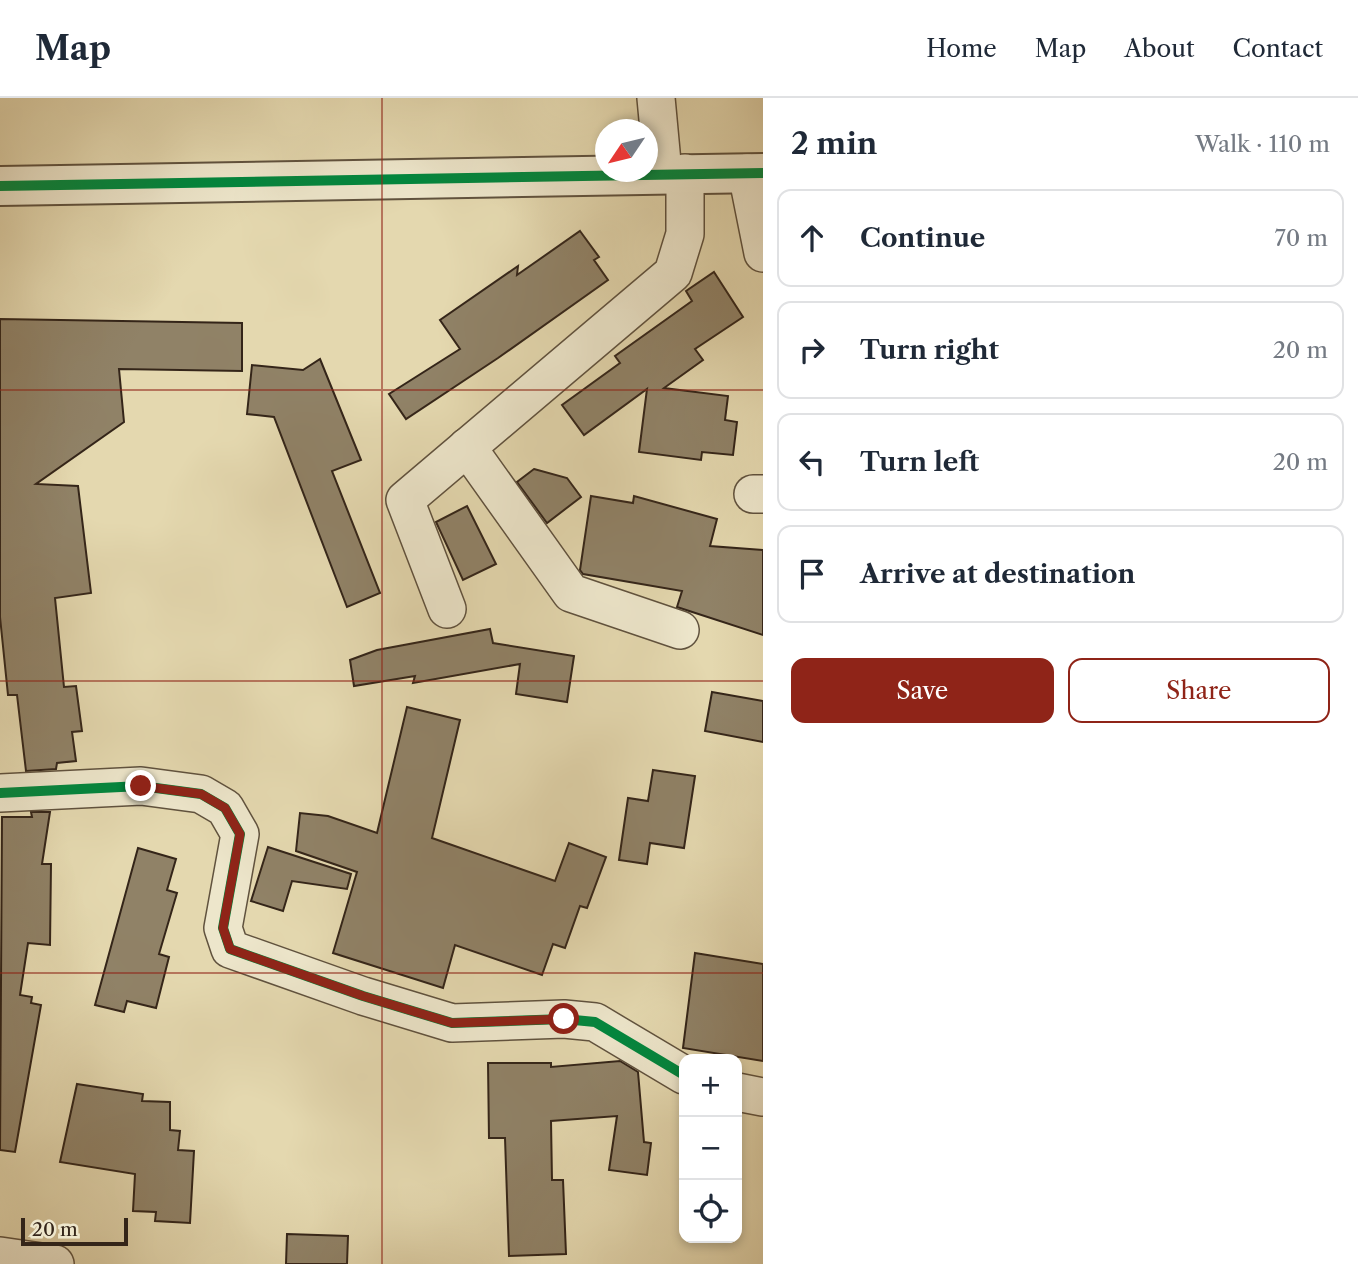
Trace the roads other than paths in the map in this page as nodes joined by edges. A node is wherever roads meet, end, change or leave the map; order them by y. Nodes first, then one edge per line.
1 (656, 98) edge
2 (674, 173) junction
3 (755, 173) edge
4 (0, 186) edge
5 (763, 253) edge
6 (467, 447) junction
7 (447, 609) dead end
8 (680, 631) dead end
9 (0, 793) edge
10 (679, 1072) edge
11 (742, 1093) edge
12 (763, 1097) edge
13 (0, 1256) edge
14 (55, 1264) edge

1 - 2 street
2 - 3 street
2 - 4 street
2 - 6 street
3 - 5 street
6 - 7 street
6 - 8 street
9 - 10 street
11 - 12 street
13 - 14 street

